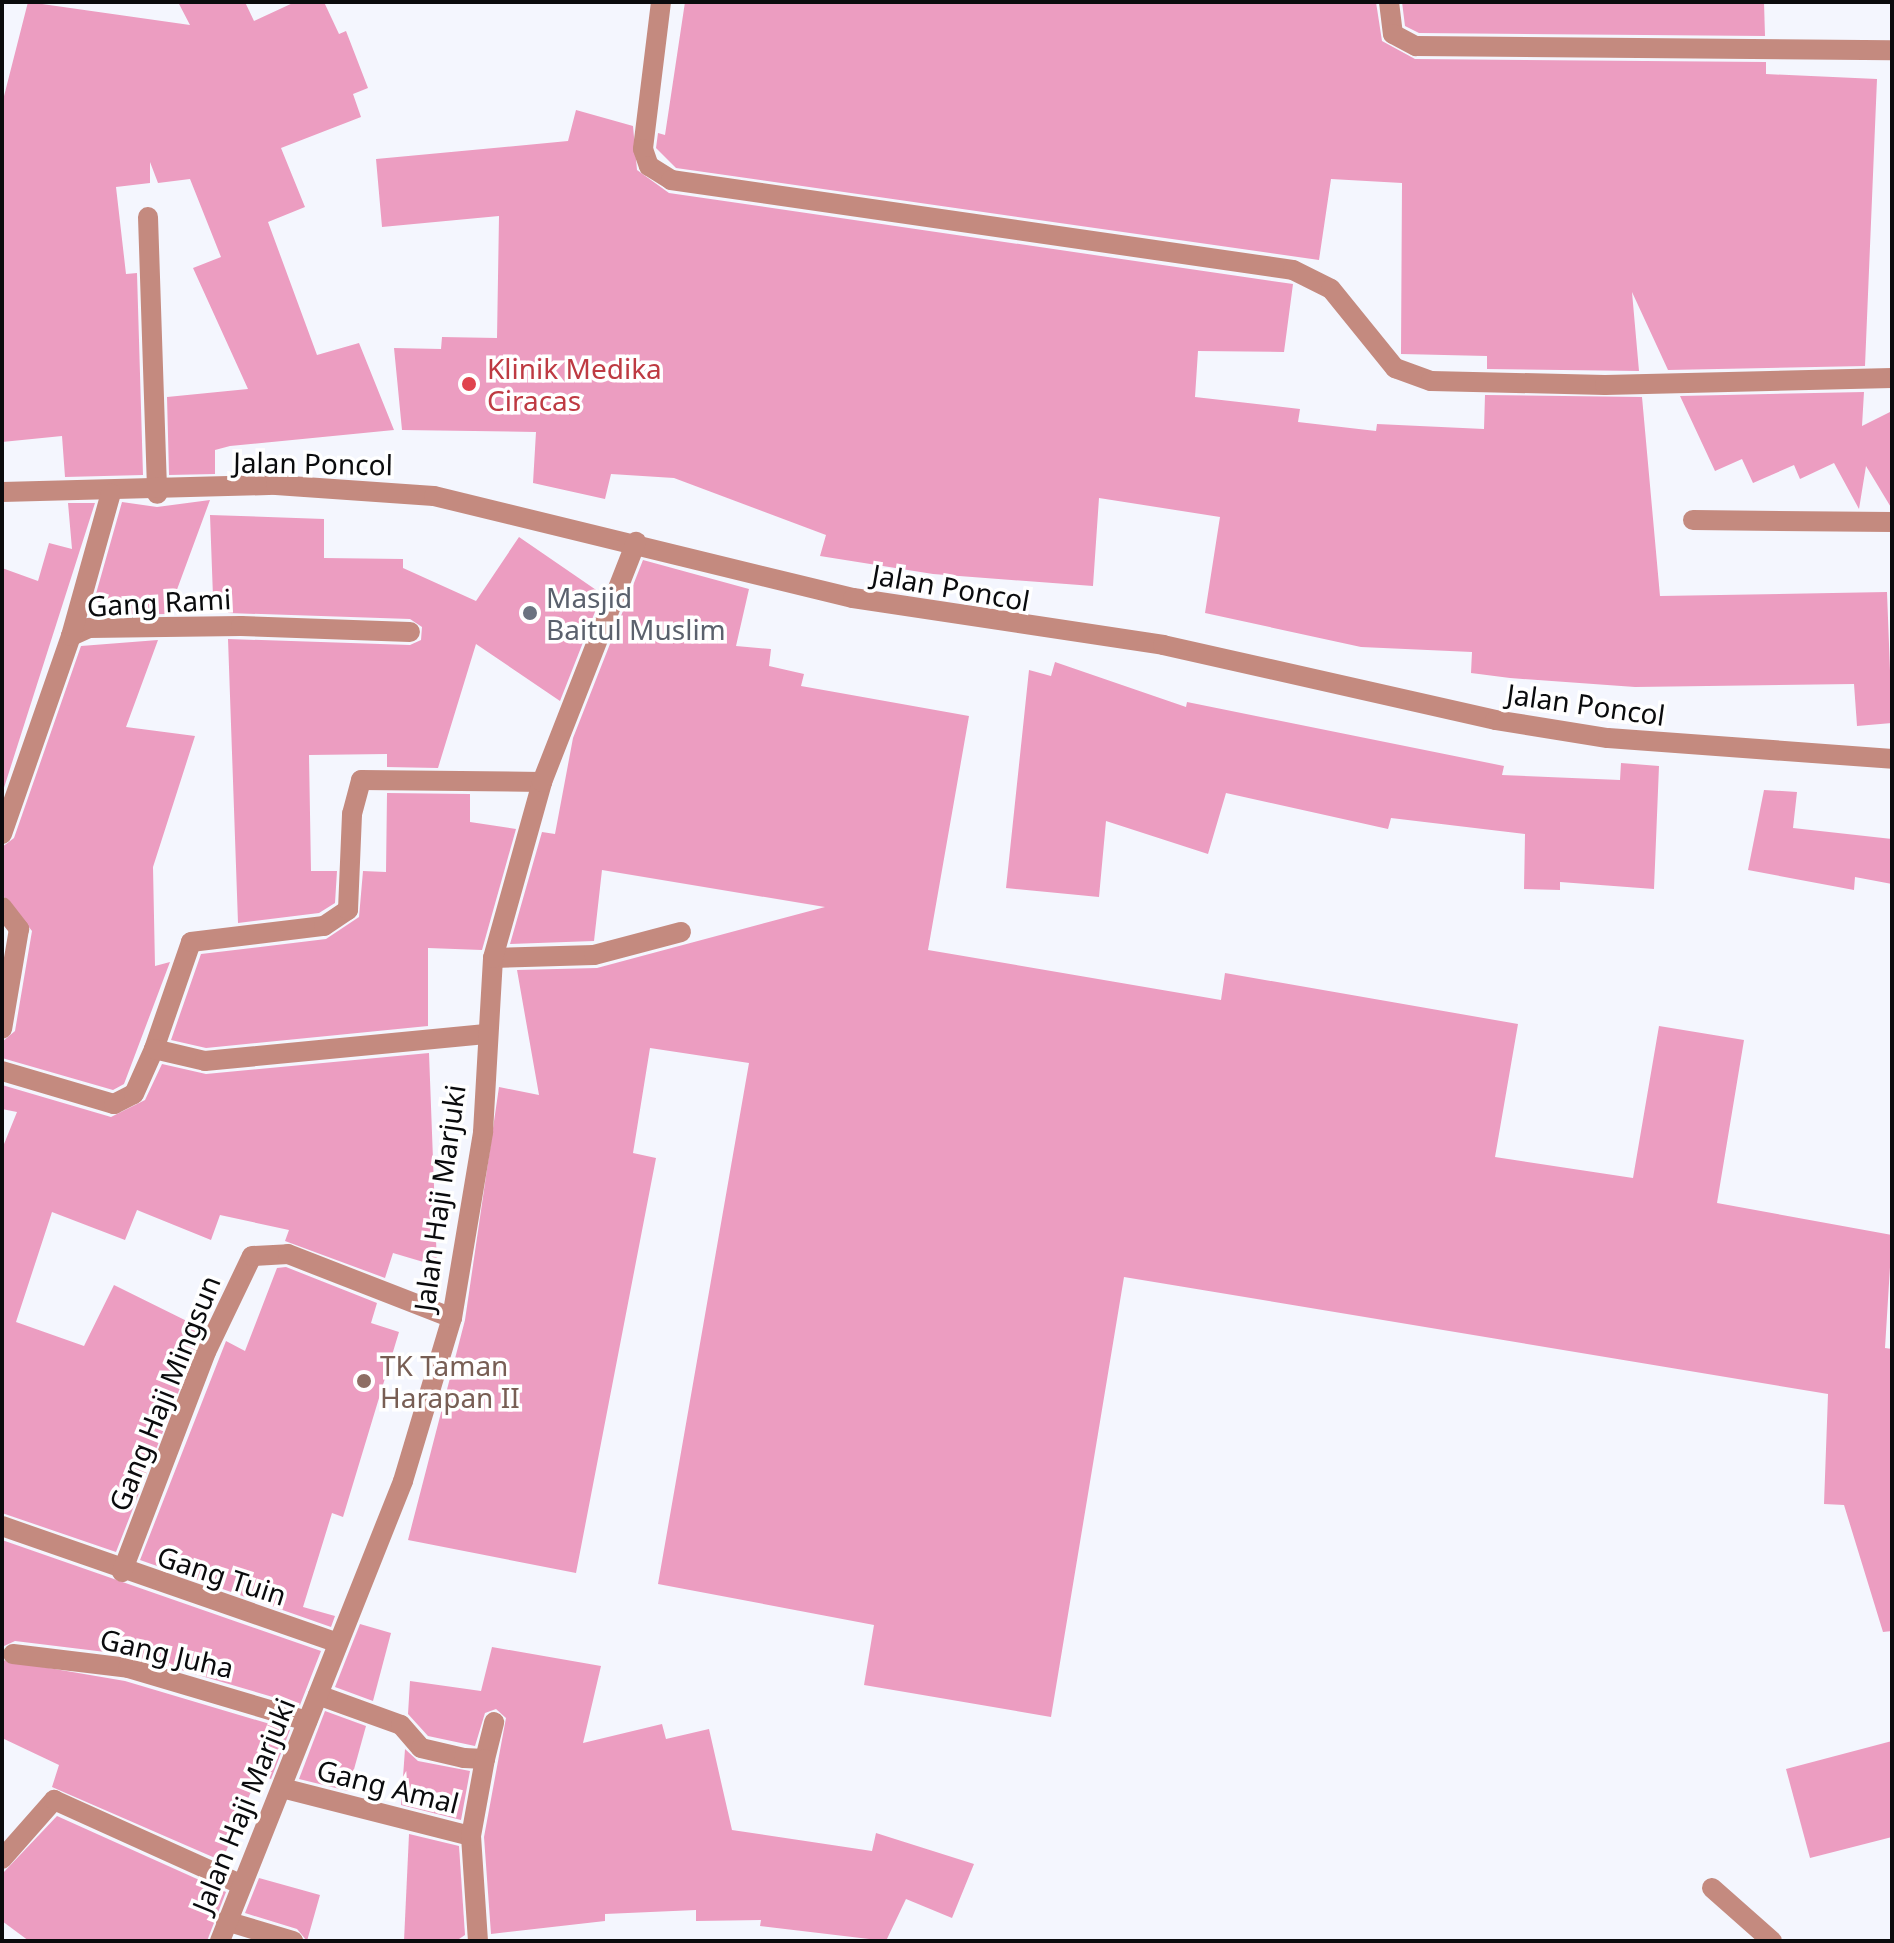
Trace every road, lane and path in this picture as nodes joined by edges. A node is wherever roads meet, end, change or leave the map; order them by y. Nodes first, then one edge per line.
1 (661, 2) edge
2 (1389, 2) edge
3 (1892, 50) edge
4 (148, 217) dead end
5 (1892, 378) edge
6 (2, 492) edge
7 (111, 493) junction
8 (157, 494) junction
9 (1693, 520) dead end
10 (1892, 522) edge
11 (636, 542) junction
12 (410, 632) dead end
13 (71, 636) junction
14 (1892, 759) edge
15 (542, 782) junction
16 (2, 834) edge
17 (2, 907) edge
18 (681, 932) dead end
19 (493, 958) junction
20 (2, 1029) edge
21 (486, 1034) junction
22 (154, 1049) junction
23 (2, 1071) edge
24 (452, 1318) junction
25 (2, 1526) edge
26 (122, 1572) junction
27 (336, 1642) junction
28 (13, 1654) dead end
29 (318, 1695) junction
30 (307, 1721) junction
31 (494, 1722) dead end
32 (485, 1759) junction
33 (282, 1788) junction
34 (471, 1836) junction
35 (2, 1859) edge
36 (238, 1883) junction
37 (1712, 1888) dead end
38 (226, 1921) junction
39 (220, 1941) edge
40 (293, 1941) edge
41 (478, 1941) edge
42 (1772, 1941) edge

1 - 5 street
2 - 3 street
4 - 8 street
6 - 7 street, Jalan Poncol
7 - 8 street, Jalan Poncol
7 - 13 street
8 - 11 street, Jalan Poncol
9 - 10 street
11 - 14 street, Jalan Poncol
11 - 15 street, Jalan Haji Marjuki
12 - 13 street, Gang Rami
13 - 16 street, Gang Rami
15 - 19 street, Jalan Haji Marjuki
15 - 22 street
17 - 20 street
18 - 19 street
19 - 21 street, Jalan Haji Marjuki
21 - 22 street
21 - 24 street, Jalan Haji Marjuki
22 - 23 street
24 - 26 street, Gang Haji Mingsun
24 - 27 street, Jalan Haji Marjuki
25 - 26 street, Gang Tuin
26 - 27 street, Gang Tuin
27 - 29 street, Jalan Haji Marjuki
28 - 30 street, Gang Juha
29 - 30 street, Jalan Haji Marjuki
29 - 32 street
30 - 33 street, Jalan Haji Marjuki
31 - 32 street
32 - 34 street
33 - 34 street, Gang Amal
33 - 36 street, Jalan Haji Marjuki
34 - 41 street, Gang Amal
35 - 36 street
36 - 38 street, Jalan Haji Marjuki
37 - 42 street
38 - 39 street, Jalan Haji Marjuki
38 - 40 street

